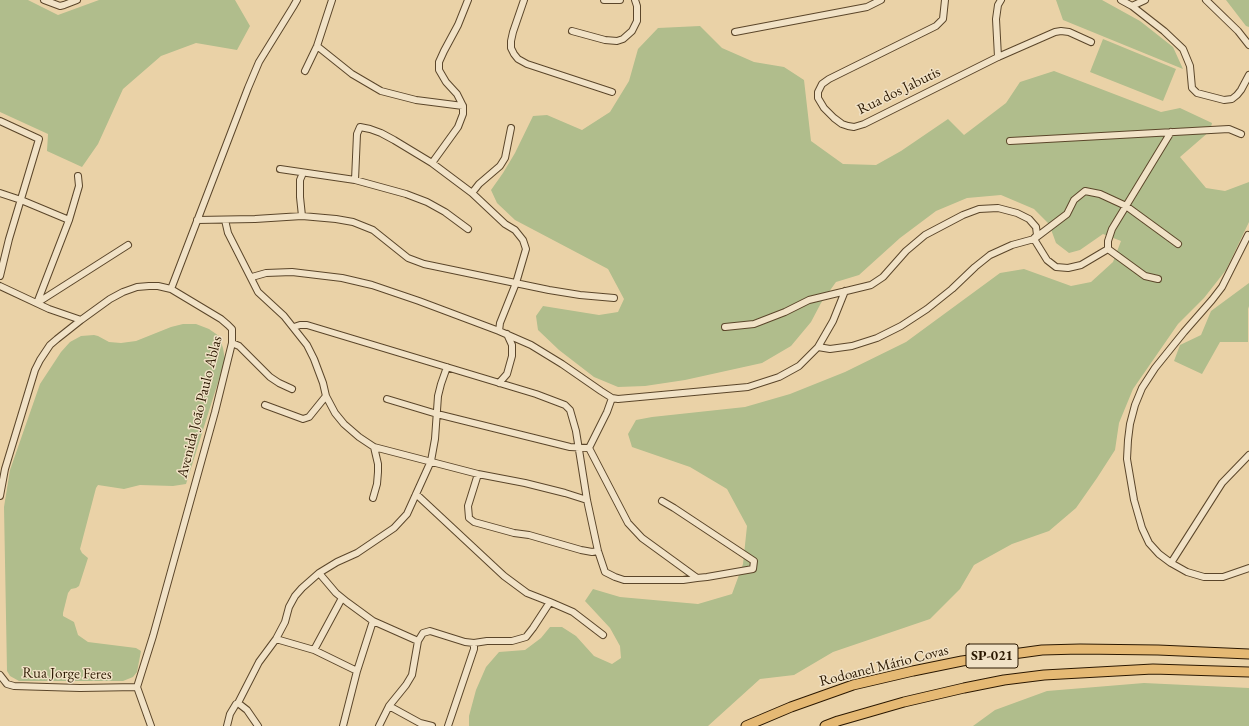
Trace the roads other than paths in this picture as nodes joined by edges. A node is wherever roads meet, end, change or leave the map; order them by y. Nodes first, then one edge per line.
1 (44, 0) edge
2 (77, 0) edge
3 (297, 0) edge
4 (332, 0) edge
5 (468, 0) edge
6 (524, 0) edge
7 (604, 0) edge
8 (620, 0) edge
9 (635, 0) edge
10 (882, 0) edge
11 (945, 0) edge
12 (1001, 0) edge
13 (1121, 0) edge
14 (1146, 0) edge
15 (1206, 0) edge
16 (1132, 6) junction
17 (572, 31) dead end
18 (735, 32) dead end
19 (1091, 42) dead end
20 (1249, 45) edge
21 (316, 46) junction
22 (998, 57) junction
23 (305, 71) dead end
24 (1249, 75) edge
25 (612, 92) dead end
26 (464, 106) junction
27 (0, 120) edge
28 (510, 128) dead end
29 (1171, 132) junction
30 (1241, 134) dead end
31 (1010, 141) dead end
32 (432, 163) junction
33 (280, 169) dead end
34 (303, 173) junction
35 (78, 176) dead end
36 (355, 180) junction
37 (0, 193) edge
38 (472, 193) junction
39 (22, 200) junction
40 (1126, 206) junction
41 (302, 216) junction
42 (69, 220) junction
43 (197, 220) junction
44 (225, 220) junction
45 (468, 229) dead end
46 (1248, 235) edge
47 (1034, 239) junction
48 (1178, 244) dead end
49 (128, 245) dead end
50 (1108, 249) junction
51 (0, 276) edge
52 (252, 277) junction
53 (1158, 279) dead end
54 (516, 283) junction
55 (0, 286) edge
56 (172, 289) junction
57 (845, 291) junction
58 (614, 298) dead end
59 (37, 303) junction
60 (81, 320) junction
61 (294, 327) junction
62 (725, 327) dead end
63 (500, 331) junction
64 (507, 334) junction
65 (232, 343) junction
66 (818, 347) junction
67 (447, 367) junction
68 (499, 384) junction
69 (292, 389) dead end
70 (326, 396) junction
71 (612, 398) junction
72 (387, 399) dead end
73 (265, 405) dead end
74 (437, 414) junction
75 (374, 447) junction
76 (579, 447) junction
77 (589, 448) junction
78 (1249, 455) edge
79 (431, 461) junction
80 (478, 474) junction
81 (416, 494) junction
82 (0, 496) edge
83 (373, 498) dead end
84 (587, 500) junction
85 (662, 501) dead end
86 (598, 551) junction
87 (1171, 563) junction
88 (1249, 568) edge
89 (319, 573) junction
90 (697, 578) junction
91 (342, 598) junction
92 (550, 602) junction
93 (373, 621) junction
94 (602, 635) dead end
95 (276, 639) junction
96 (418, 641) junction
97 (474, 643) junction
98 (314, 650) junction
99 (1249, 654) edge
100 (357, 671) junction
101 (1249, 672) edge
102 (0, 675) edge
103 (137, 687) junction
104 (238, 703) junction
105 (389, 706) junction
106 (151, 726) edge
107 (227, 726) edge
108 (258, 726) edge
109 (343, 726) edge
110 (379, 726) edge
111 (432, 726) edge
112 (448, 726) edge
113 (746, 726) edge
114 (825, 726) edge

1 - 2 street
3 - 43 street
4 - 21 street
5 - 26 street
6 - 25 street
7 - 8 street
9 - 17 street
10 - 18 street
11 - 22 street, Rua dos Jabutis
12 - 22 street
13 - 16 street
14 - 16 street
15 - 20 street
16 - 24 street
19 - 22 street, Rua dos Jabutis
21 - 23 street
21 - 26 street
26 - 32 street
27 - 39 street
28 - 38 street
29 - 30 street
29 - 31 street
29 - 40 street
32 - 36 street
32 - 38 street
33 - 34 street
34 - 36 street
34 - 41 street
35 - 42 street
36 - 45 street
37 - 39 street
38 - 54 street
39 - 42 street
39 - 51 street
40 - 47 street
40 - 48 street
40 - 50 street
41 - 44 street
41 - 54 street
42 - 59 street
43 - 44 street
43 - 56 street
44 - 52 street
46 - 87 street
47 - 50 street
47 - 57 street
47 - 66 street
49 - 59 street
50 - 53 street
52 - 61 street
52 - 63 street
54 - 58 street
54 - 63 street
55 - 59 street
56 - 60 street
56 - 65 street, Avenida João Paulo Ablas
57 - 62 street
57 - 66 street
59 - 60 street
60 - 82 street
61 - 67 street
61 - 70 street
63 - 64 street
64 - 68 street
64 - 71 street
65 - 69 street
65 - 103 street, Avenida João Paulo Ablas
66 - 71 street
67 - 68 street
67 - 74 street
68 - 76 street
70 - 73 street
70 - 75 street
71 - 77 street
72 - 74 street
74 - 76 street
74 - 79 street
75 - 79 street
75 - 83 street
76 - 77 street
76 - 84 street
77 - 90 street
78 - 87 street
79 - 80 street
79 - 81 street
80 - 84 street
80 - 86 street
81 - 89 street
81 - 92 street
84 - 86 street
85 - 90 street
86 - 90 street
87 - 88 street
89 - 91 street
89 - 95 street
91 - 93 street
91 - 98 street
92 - 94 street
92 - 97 street
93 - 96 street
93 - 100 street
95 - 98 street
95 - 104 street
96 - 97 street
96 - 105 street
97 - 112 street
98 - 100 street
99 - 113 highway, Rodoanel Mário Covas / SP-021
100 - 109 street
101 - 114 highway, SP-021
102 - 103 street, Rua Jorge Feres
103 - 106 street
104 - 107 street
104 - 108 street
105 - 110 street
105 - 111 street

